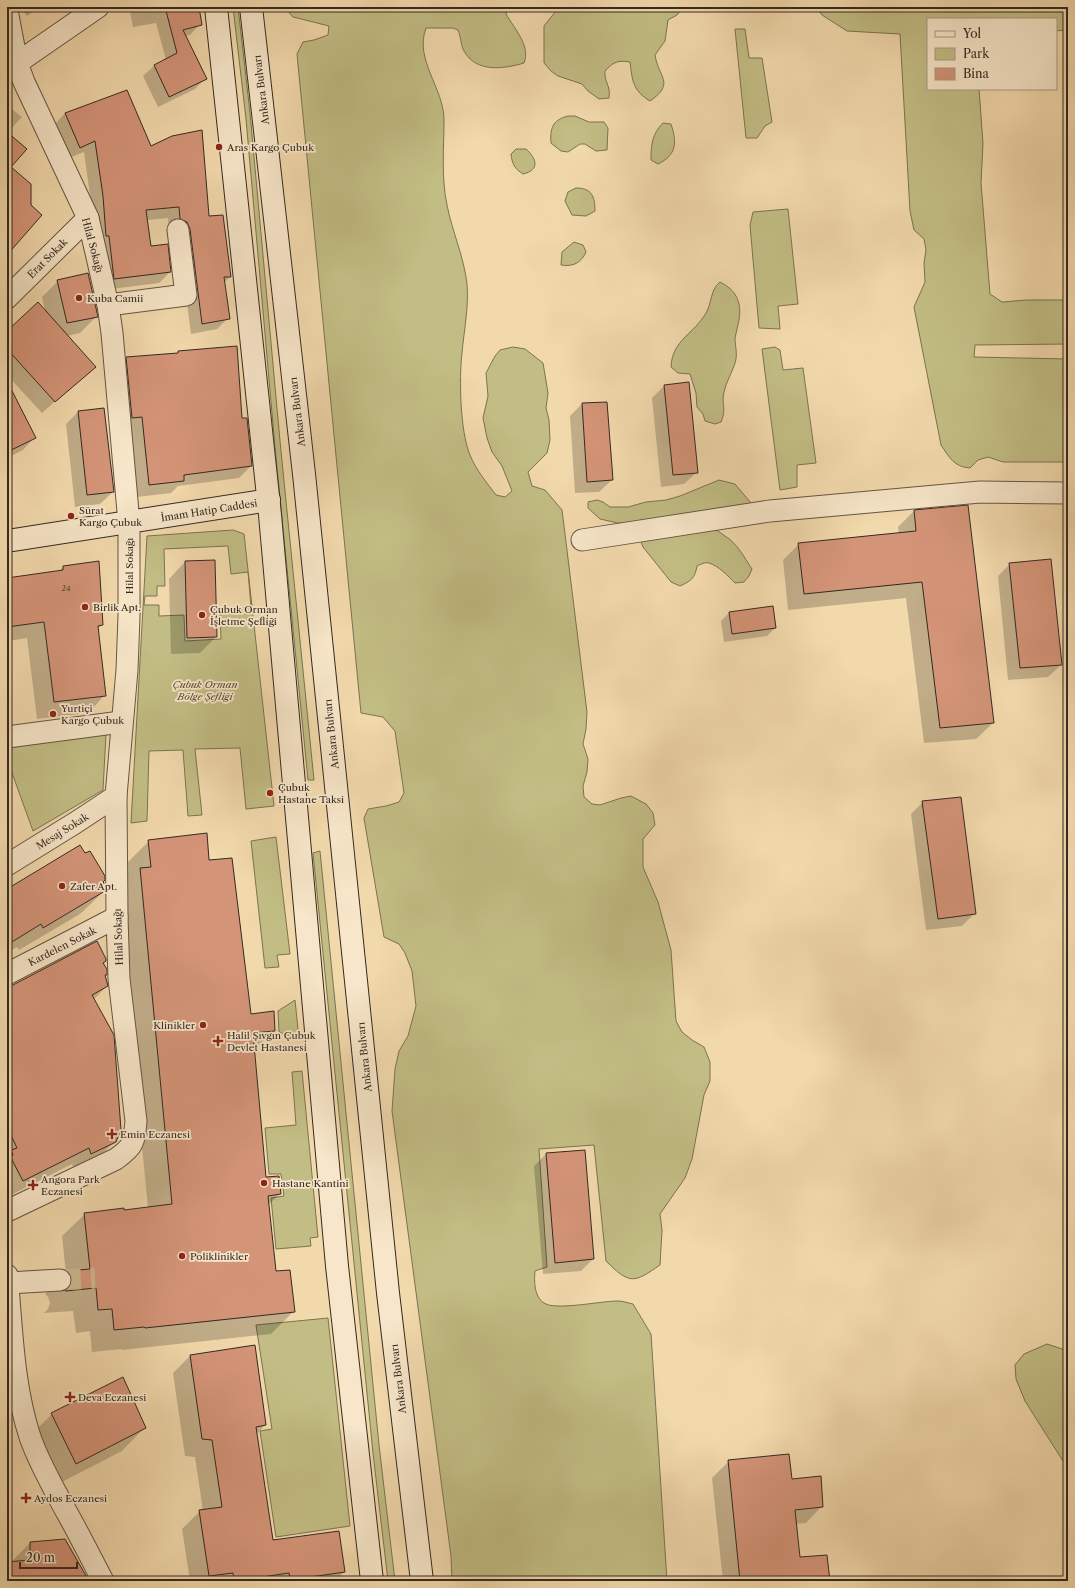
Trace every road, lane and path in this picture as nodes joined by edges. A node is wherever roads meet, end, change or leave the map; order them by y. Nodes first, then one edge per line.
1 (98, 7) edge
2 (216, 7) edge
3 (251, 7) edge
4 (7, 10) edge
5 (9, 31) edge
6 (12, 68) edge
7 (88, 218) junction
8 (178, 230) dead end
9 (7, 298) edge
10 (108, 305) junction
11 (1068, 493) edge
12 (269, 500) junction
13 (129, 523) junction
14 (582, 540) dead end
15 (7, 541) edge
16 (121, 722) junction
17 (7, 738) edge
18 (116, 796) junction
19 (7, 865) edge
20 (117, 918) junction
21 (7, 974) edge
22 (7, 1211) edge
23 (7, 1279) edge
24 (60, 1280) tunnel mouth
25 (12, 1377) edge
26 (103, 1581) edge
27 (372, 1581) edge
28 (422, 1581) edge

1 - 6 street
2 - 12 main road
3 - 28 main road, Ankara Bulvarı
4 - 5 street, Hilal Sokağı
5 - 6 street, Hilal Sokağı
6 - 7 street, Hilal Sokağı
7 - 9 street, Erat Sokak
7 - 10 street, Hilal Sokağı
8 - 10 street
10 - 13 street, Hilal Sokağı
11 - 14 street
12 - 13 main road, İmam Hatip Caddesi
12 - 27 main road
13 - 15 main road, İmam Hatip Caddesi
13 - 16 street, Hilal Sokağı
16 - 17 street
16 - 18 street, Hilal Sokağı
18 - 19 street, Mesaj Sokak
18 - 20 street, Hilal Sokağı
20 - 21 street, Kardelen Sokak
20 - 22 street, Hilal Sokağı
23 - 24 street
23 - 25 street
25 - 26 street

